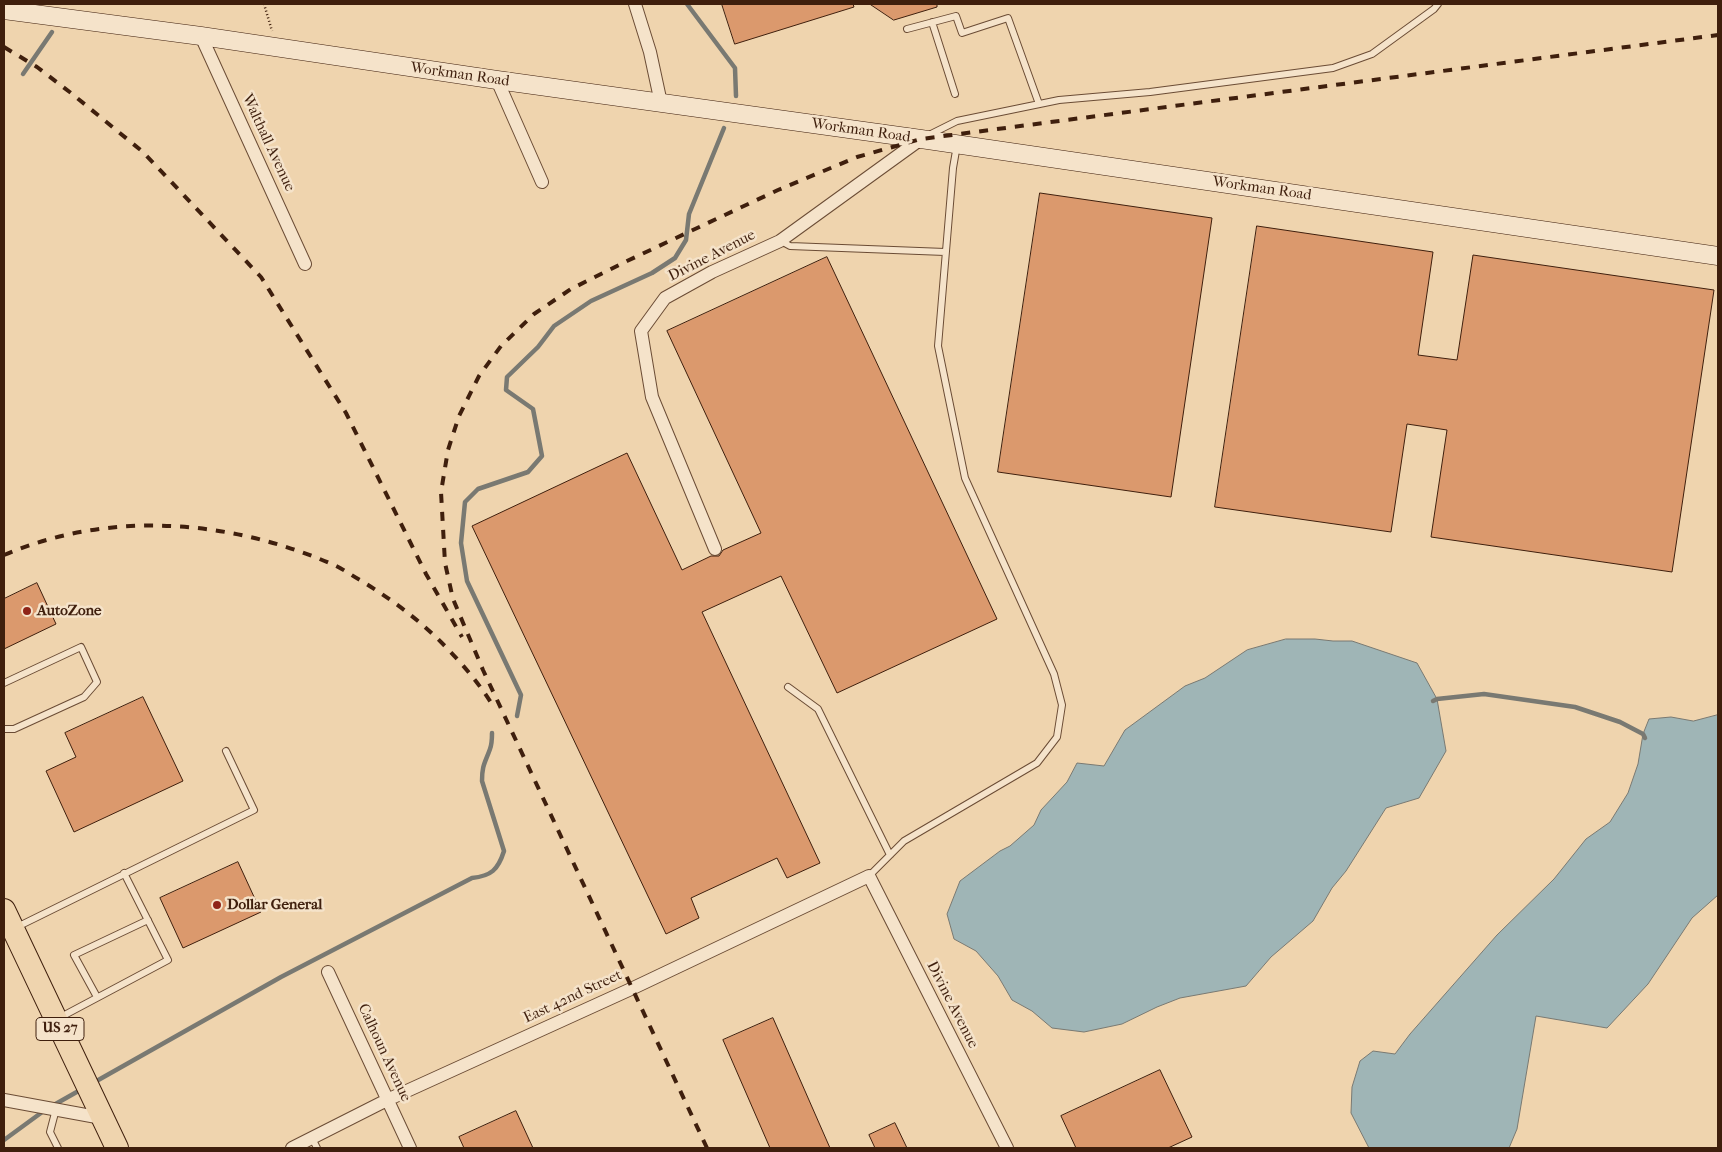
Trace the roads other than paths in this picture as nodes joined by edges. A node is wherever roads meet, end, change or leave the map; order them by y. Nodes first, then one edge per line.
1 (635, 4) edge
2 (1438, 4) edge
3 (4, 10) edge
4 (932, 22) junction
5 (906, 29) dead end
6 (201, 36) junction
7 (497, 80) junction
8 (955, 94) dead end
9 (661, 103) junction
10 (1039, 104) junction
11 (921, 139) junction
12 (957, 144) junction
13 (542, 182) dead end
14 (780, 240) junction
15 (945, 252) junction
16 (1718, 256) edge
17 (305, 264) dead end
18 (715, 548) dead end
19 (4, 683) edge
20 (788, 687) dead end
21 (4, 729) edge
22 (226, 751) dead end
23 (890, 855) junction
24 (124, 873) junction
25 (868, 876) junction
26 (148, 920) junction
27 (8, 924) edge
28 (328, 972) dead end
29 (97, 997) junction
30 (56, 1020) junction
31 (4, 1100) edge
32 (387, 1100) junction
33 (56, 1110) junction
34 (102, 1118) junction
35 (314, 1143) edge
36 (58, 1148) edge
37 (117, 1148) edge
38 (292, 1148) edge
39 (410, 1148) edge
40 (1007, 1148) edge

1 - 9 street
2 - 10 lane
3 - 6 street, Workman Road
4 - 5 lane
4 - 8 lane
4 - 10 lane
6 - 7 street, Workman Road
6 - 17 street, Walthall Avenue
7 - 9 street, Workman Road
7 - 13 street
9 - 11 street, Workman Road
10 - 11 lane
11 - 12 street, Workman Road
11 - 14 street, Divine Avenue
12 - 15 lane
12 - 16 street, Workman Road
14 - 15 lane
14 - 18 street, Divine Avenue
15 - 23 lane
19 - 21 lane
20 - 23 lane
22 - 24 lane
23 - 25 lane
24 - 26 lane
24 - 27 lane
25 - 32 street, East 42nd Street
25 - 40 street, Divine Avenue
26 - 29 lane
26 - 29 lane
27 - 30 highway, US 27
28 - 32 street, Calhoun Avenue
29 - 30 lane
30 - 34 highway, US 27
31 - 33 street
32 - 35 street, East 42nd Street
32 - 39 street, Calhoun Avenue
33 - 34 street
33 - 36 lane
34 - 37 highway, US 27
35 - 38 street, East 42nd Street

